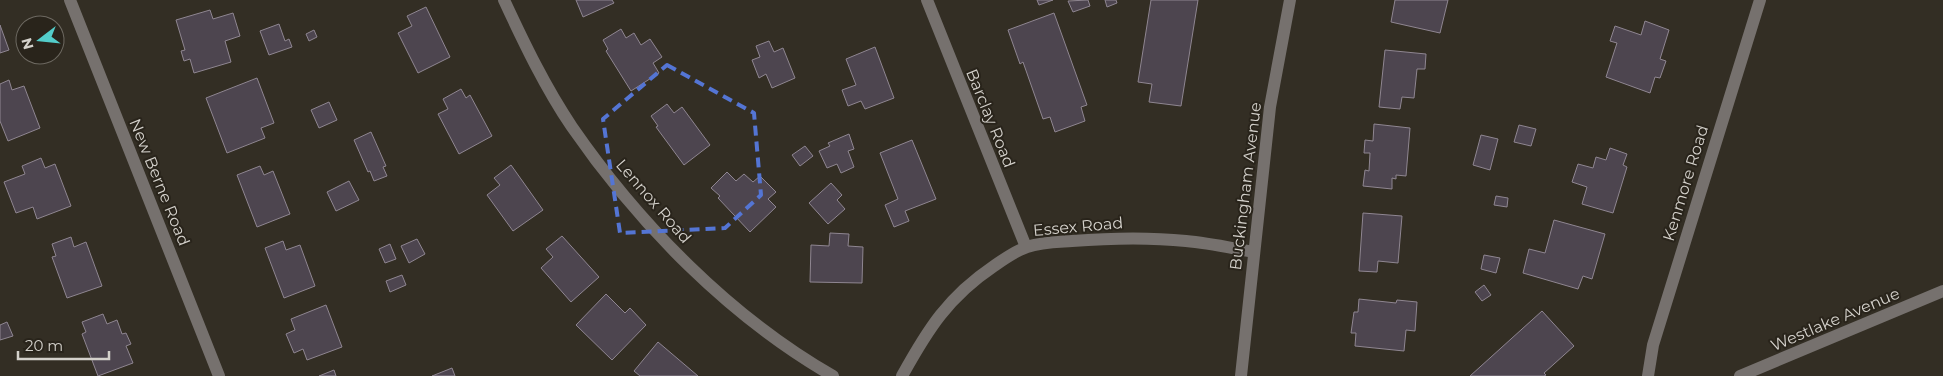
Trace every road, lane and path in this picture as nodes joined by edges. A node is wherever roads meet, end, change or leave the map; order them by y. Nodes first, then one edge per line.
1 (70, 0) edge
2 (504, 0) edge
3 (927, 0) edge
4 (1290, 0) edge
5 (1760, 0) edge
6 (1026, 248) junction
7 (1254, 252) junction
8 (1943, 292) edge
9 (219, 376) edge
10 (833, 376) edge
11 (902, 376) edge
12 (1241, 376) edge
13 (1648, 376) edge
14 (1740, 376) edge

1 - 9 street, New Berne Road
2 - 10 street, Lennox Road
3 - 6 street, Barclay Road
4 - 7 street, Buckingham Avenue
5 - 13 street, Kenmore Road
6 - 7 street, Essex Road
6 - 11 street, Essex Road
7 - 12 street, Buckingham Avenue
8 - 14 street, Westlake Avenue

